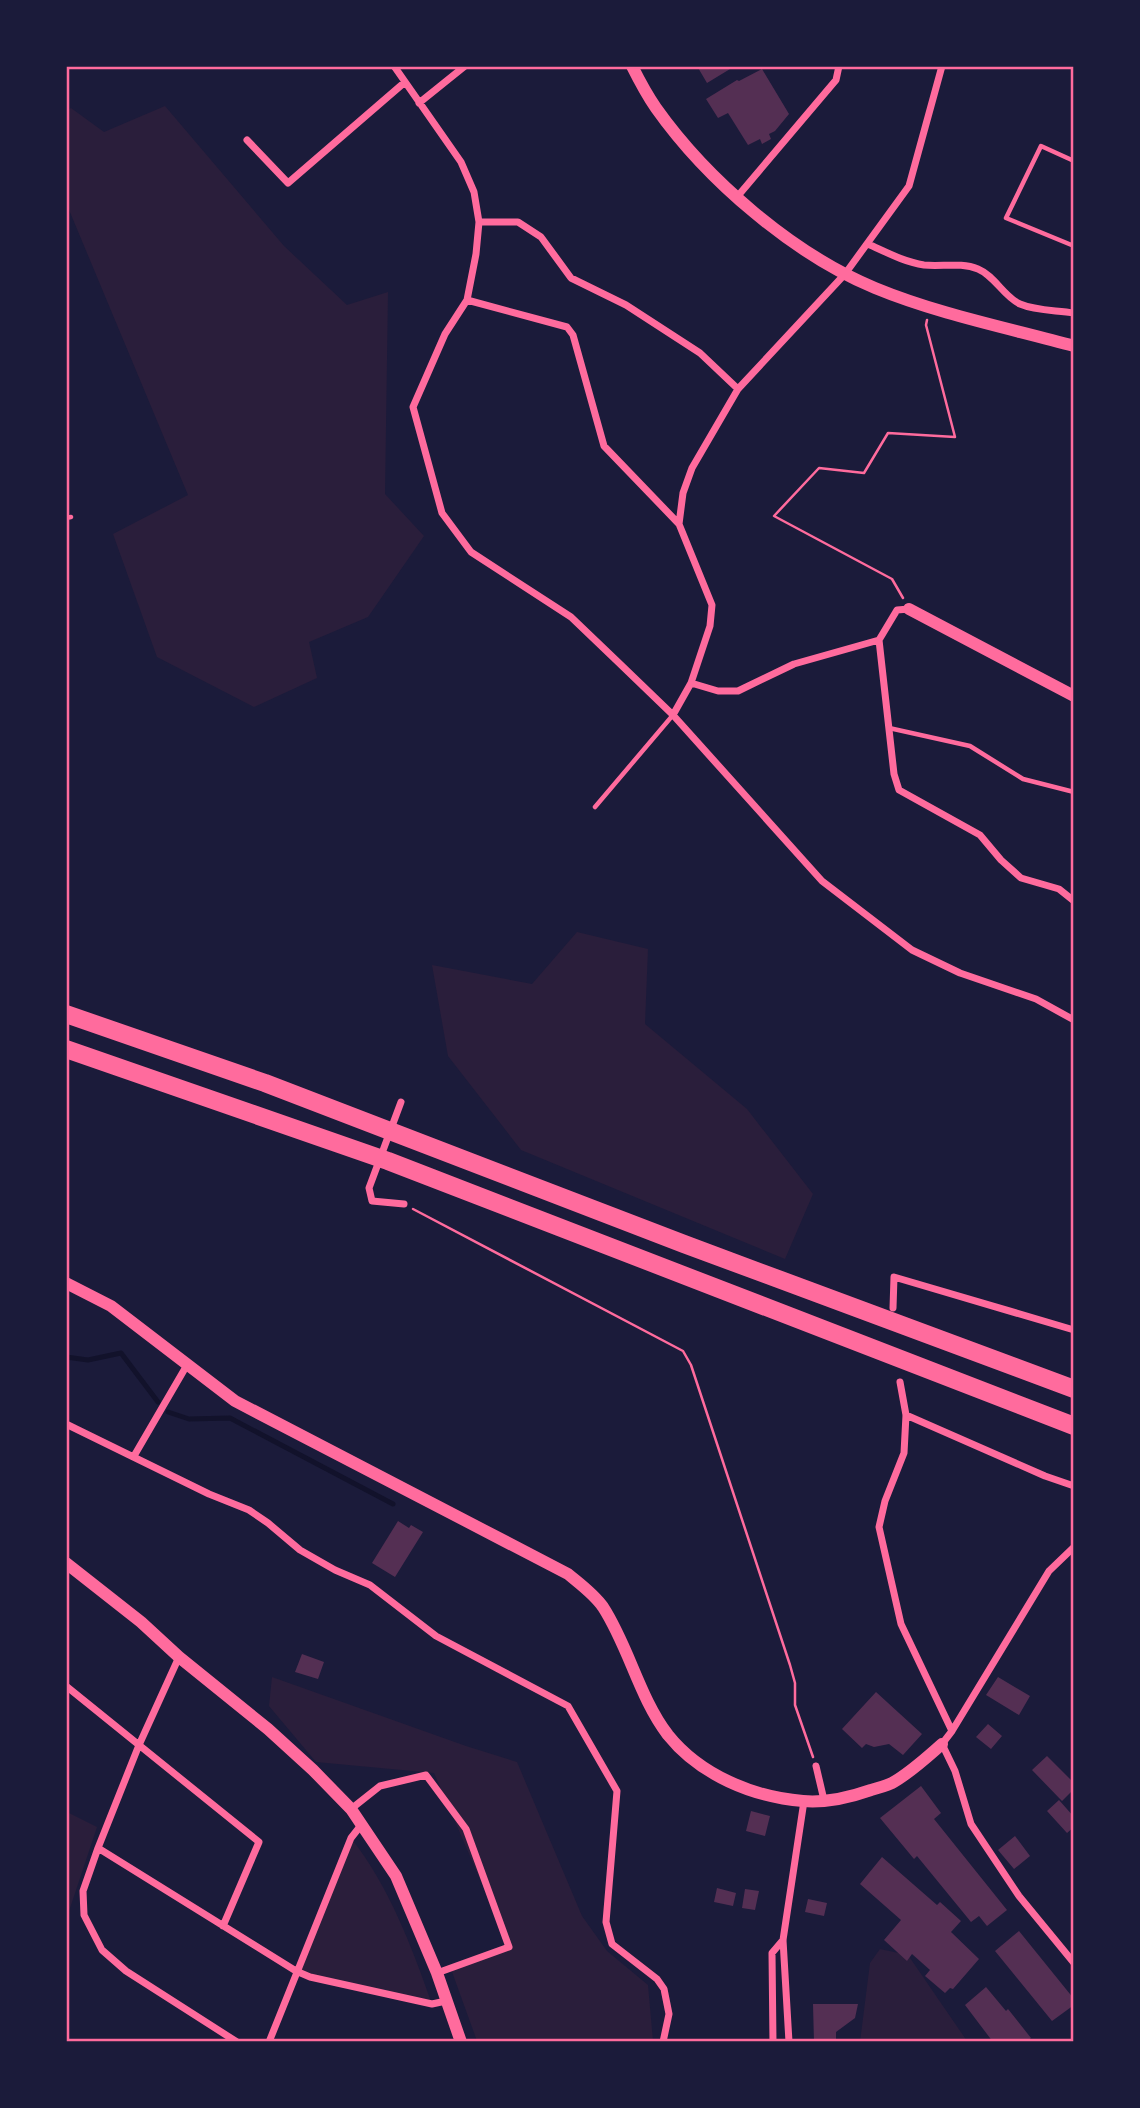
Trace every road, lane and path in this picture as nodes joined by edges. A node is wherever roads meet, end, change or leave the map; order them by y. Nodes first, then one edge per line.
1 (394, 66) edge
2 (465, 66) edge
3 (632, 66) edge
4 (839, 66) edge
5 (942, 66) edge
6 (405, 82) junction
7 (419, 103) junction
8 (247, 140) dead end
9 (1073, 161) edge
10 (737, 197) junction
11 (479, 222) junction
12 (868, 244) junction
13 (1073, 246) edge
14 (845, 274) junction
15 (467, 300) junction
16 (928, 306) junction
17 (1073, 313) edge
18 (1073, 346) edge
19 (738, 388) junction
20 (679, 524) junction
21 (909, 609) junction
22 (879, 639) junction
23 (691, 683) junction
24 (1073, 696) edge
25 (673, 715) junction
26 (889, 728) junction
27 (1073, 792) edge
28 (595, 807) dead end
29 (1073, 901) edge
30 (66, 1014) edge
31 (1073, 1020) edge
32 (66, 1049) edge
33 (401, 1102) dead end
34 (404, 1204) joint
35 (66, 1283) edge
36 (893, 1308) dead end
37 (1073, 1330) edge
38 (187, 1366) junction
39 (900, 1382) dead end
40 (1073, 1389) edge
41 (906, 1415) junction
42 (66, 1424) edge
43 (1073, 1426) edge
44 (134, 1456) junction
45 (1073, 1486) edge
46 (1073, 1547) edge
47 (66, 1563) edge
48 (179, 1657) junction
49 (66, 1686) edge
50 (952, 1731) junction
51 (942, 1744) junction
52 (139, 1745) junction
53 (816, 1766) joint
54 (804, 1801) junction
55 (824, 1801) junction
56 (351, 1809) junction
57 (363, 1824) junction
58 (99, 1848) junction
59 (223, 1926) junction
60 (783, 1940) junction
61 (1073, 1963) edge
62 (296, 1971) junction
63 (437, 1973) junction
64 (446, 2001) junction
65 (237, 2042) edge
66 (269, 2042) edge
67 (461, 2042) edge
68 (663, 2042) edge
69 (773, 2042) edge
70 (789, 2042) edge

1 - 6 street
2 - 7 street
3 - 10 street
4 - 10 street
5 - 12 street
6 - 7 street
6 - 8 street
7 - 11 street
9 - 13 lane
10 - 14 street
11 - 15 street
11 - 19 street
12 - 14 street
12 - 17 street
14 - 16 street
14 - 19 street
15 - 20 street
15 - 25 street
16 - 18 street
16 - 21 path
19 - 20 street
20 - 23 street
21 - 22 street
21 - 24 street
22 - 23 street
22 - 26 street
23 - 25 street
25 - 28 lane
25 - 31 street
26 - 27 lane
26 - 29 street
30 - 40 highway
32 - 43 highway
33 - 34 street
34 - 53 path
35 - 38 street
36 - 37 street
38 - 44 street
38 - 54 street
39 - 41 street
41 - 45 street
41 - 50 street
42 - 44 street
44 - 68 street
46 - 50 street
47 - 48 street
48 - 52 street
48 - 56 street
49 - 52 street
50 - 51 street
51 - 55 street
51 - 61 street
52 - 58 street
52 - 59 street
53 - 55 street
54 - 55 street
54 - 60 street
56 - 57 street
56 - 63 street
57 - 62 street
57 - 63 street
58 - 59 street
58 - 65 street
59 - 62 street
60 - 69 street
60 - 70 street
62 - 64 street
62 - 66 street
63 - 64 street
64 - 67 street

